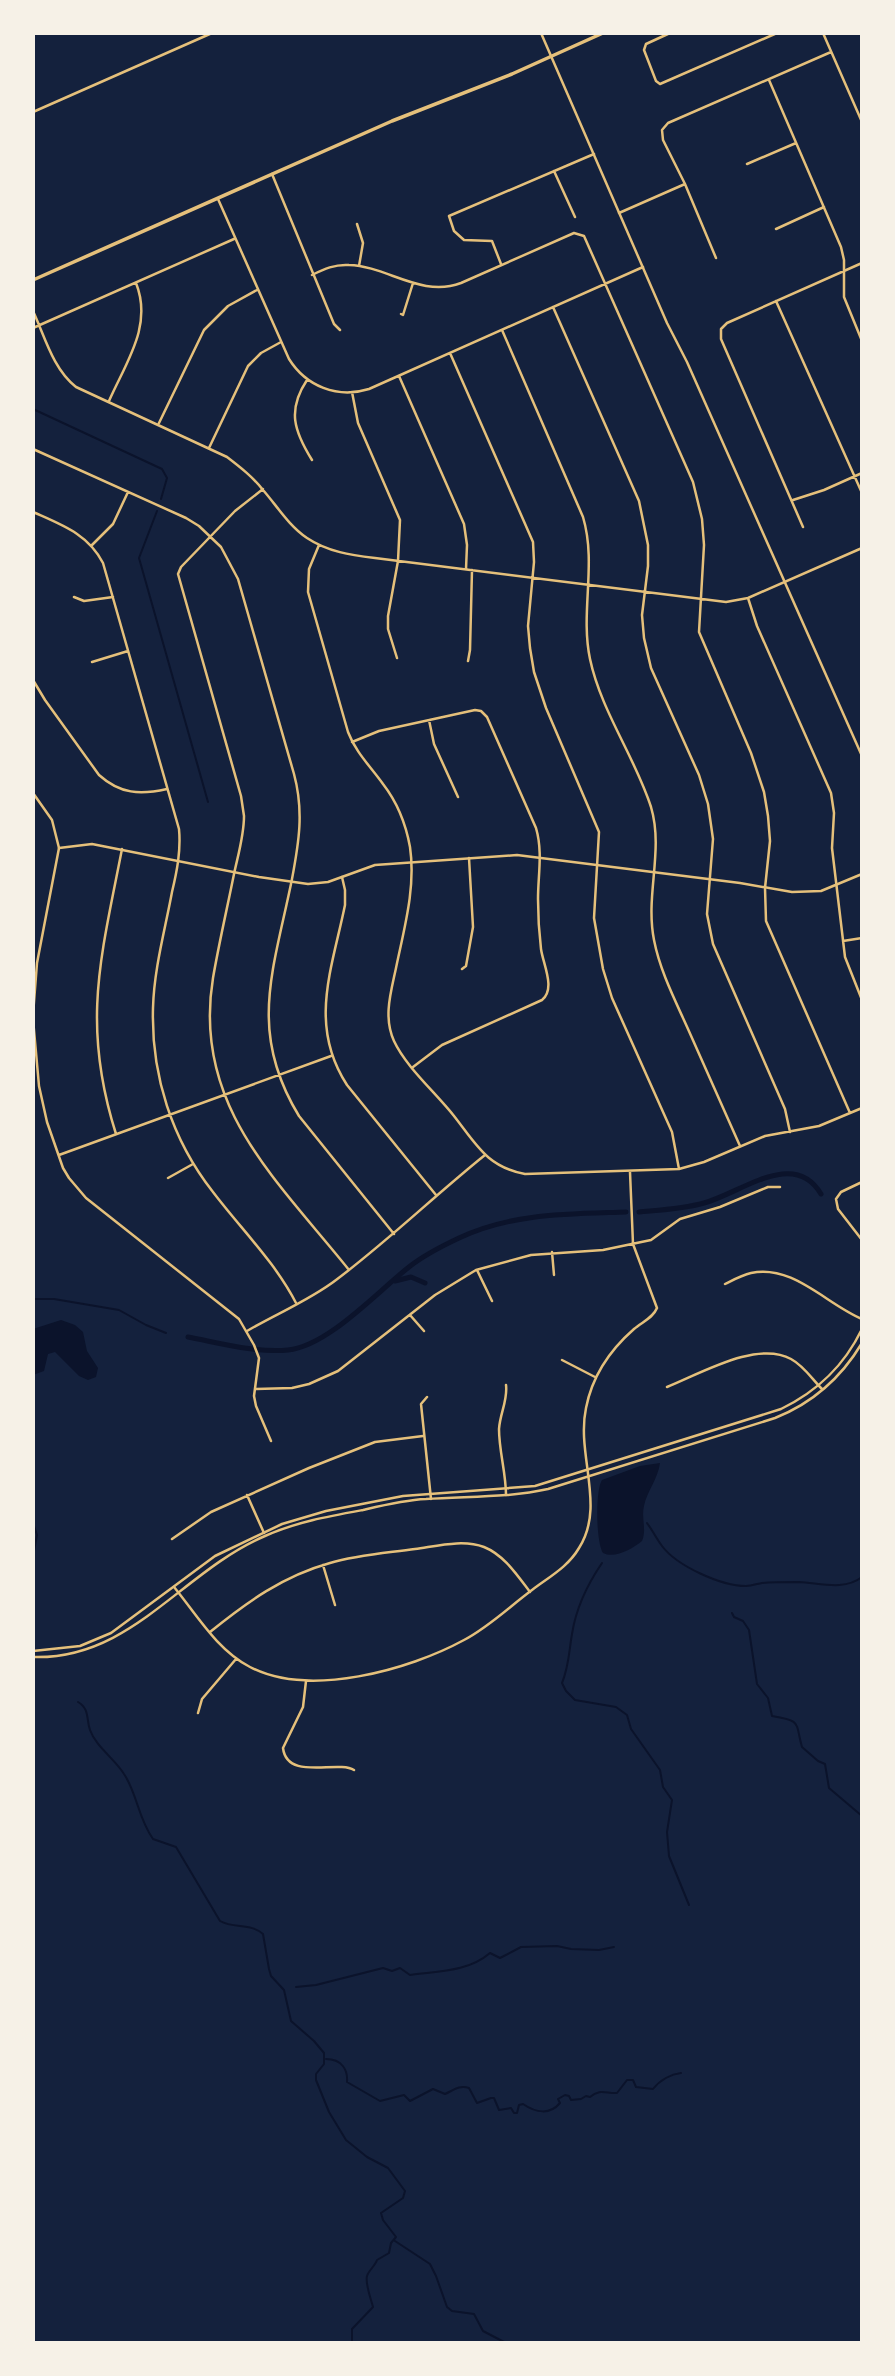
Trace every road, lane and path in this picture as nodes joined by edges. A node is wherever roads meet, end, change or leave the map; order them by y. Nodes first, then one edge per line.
1 (212, 33) edge
2 (541, 33) edge
3 (603, 33) edge
4 (670, 33) edge
5 (777, 33) edge
6 (823, 33) edge
7 (831, 52) junction
8 (552, 56) junction
9 (769, 80) junction
10 (862, 107) edge
11 (857, 110) junction
12 (33, 112) edge
13 (862, 122) edge
14 (796, 143) junction
15 (594, 154) junction
16 (747, 164) dead end
17 (554, 171) junction
18 (272, 174) junction
19 (685, 184) junction
20 (217, 199) junction
21 (824, 207) junction
22 (619, 213) junction
23 (575, 217) dead end
24 (357, 224) dead end
25 (776, 229) dead end
26 (234, 239) junction
27 (716, 258) dead end
28 (862, 263) edge
29 (501, 264) junction
30 (359, 266) junction
31 (643, 267) junction
32 (844, 271) junction
33 (312, 275) junction
34 (33, 280) edge
35 (136, 283) junction
36 (413, 283) junction
37 (605, 283) junction
38 (257, 290) junction
39 (776, 301) junction
40 (553, 307) junction
41 (33, 311) edge
42 (401, 314) dead end
43 (40, 326) junction
44 (33, 328) edge
45 (340, 330) dead end
46 (502, 330) junction
47 (862, 341) edge
48 (281, 342) junction
49 (450, 353) junction
50 (399, 376) junction
51 (307, 380) junction
52 (352, 392) junction
53 (108, 402) junction
54 (158, 424) junction
55 (209, 448) junction
56 (33, 449) edge
57 (312, 460) dead end
58 (862, 473) edge
59 (855, 477) junction
60 (263, 489) junction
61 (128, 492) junction
62 (862, 493) edge
63 (792, 501) junction
64 (33, 512) edge
65 (803, 527) dead end
66 (211, 536) junction
67 (92, 545) junction
68 (319, 545) junction
69 (862, 548) edge
70 (398, 561) junction
71 (466, 569) junction
72 (472, 570) junction
73 (533, 578) junction
74 (785, 582) junction
75 (589, 586) junction
76 (645, 593) junction
77 (74, 597) dead end
78 (113, 597) junction
79 (748, 598) junction
80 (702, 600) junction
81 (128, 651) junction
82 (397, 658) dead end
83 (468, 661) dead end
84 (92, 662) dead end
85 (33, 680) edge
86 (429, 720) junction
87 (352, 742) junction
88 (862, 756) edge
89 (167, 788) junction
90 (33, 793) edge
91 (458, 797) dead end
92 (59, 848) junction
93 (122, 849) junction
94 (540, 857) junction
95 (470, 858) junction
96 (179, 861) junction
97 (412, 862) junction
98 (598, 865) junction
99 (235, 872) junction
100 (654, 872) junction
101 (862, 874) edge
102 (342, 877) junction
103 (710, 879) junction
104 (292, 882) junction
105 (837, 885) junction
106 (765, 888) junction
107 (862, 938) edge
108 (843, 941) junction
109 (462, 969) dead end
110 (862, 1000) edge
111 (33, 1017) edge
112 (331, 1056) junction
113 (413, 1067) junction
114 (277, 1075) junction
115 (223, 1094) junction
116 (862, 1108) edge
117 (850, 1113) junction
118 (169, 1114) junction
119 (790, 1132) junction
120 (116, 1134) junction
121 (740, 1146) junction
122 (59, 1155) junction
123 (485, 1155) junction
124 (193, 1164) junction
125 (679, 1169) junction
126 (631, 1172) junction
127 (169, 1178) dead end
128 (862, 1182) edge
129 (780, 1187) dead end
130 (436, 1195) junction
131 (394, 1234) junction
132 (862, 1240) edge
133 (633, 1244) junction
134 (552, 1252) junction
135 (349, 1270) junction
136 (477, 1270) junction
137 (554, 1275) dead end
138 (725, 1284) dead end
139 (492, 1301) dead end
140 (296, 1303) junction
141 (410, 1315) junction
142 (862, 1319) edge
143 (862, 1329) edge
144 (247, 1331) junction
145 (424, 1331) dead end
146 (862, 1343) edge
147 (562, 1360) dead end
148 (596, 1377) junction
149 (506, 1385) dead end
150 (819, 1386) junction
151 (667, 1387) dead end
152 (256, 1390) junction
153 (822, 1390) junction
154 (427, 1397) dead end
155 (423, 1436) junction
156 (271, 1441) dead end
157 (587, 1471) junction
158 (587, 1477) junction
159 (506, 1489) junction
160 (430, 1493) junction
161 (247, 1495) junction
162 (506, 1495) junction
163 (431, 1499) junction
164 (262, 1531) junction
165 (265, 1536) junction
166 (172, 1539) dead end
167 (323, 1565) junction
168 (174, 1587) junction
169 (178, 1592) junction
170 (530, 1592) junction
171 (334, 1605) dead end
172 (209, 1632) junction
173 (33, 1651) edge
174 (33, 1657) edge
175 (236, 1659) junction
176 (306, 1681) junction
177 (198, 1713) dead end
178 (354, 1770) dead end

1 - 12 street
2 - 8 street
3 - 8 main road
4 - 5 street
6 - 7 street
7 - 9 street
7 - 11 street
8 - 15 street
8 - 18 main road
9 - 14 street
9 - 19 street
10 - 11 street
11 - 13 street
14 - 16 street
14 - 21 street
15 - 17 street
15 - 22 street
17 - 23 street
17 - 29 street
18 - 20 main road
18 - 33 street
19 - 22 street
19 - 27 street
20 - 26 street
20 - 34 main road
21 - 25 street
21 - 32 street
22 - 31 street
24 - 30 street
26 - 35 street
26 - 38 street
28 - 32 street
29 - 36 street
29 - 37 street
30 - 33 street
30 - 36 street
31 - 37 street
31 - 74 street
32 - 39 street
32 - 47 street
33 - 45 street
35 - 43 street
35 - 53 street
36 - 42 street
37 - 40 street
37 - 80 street
38 - 48 street
38 - 54 street
39 - 59 street
39 - 63 street
40 - 46 street
40 - 76 street
41 - 43 street
43 - 44 street
43 - 53 street
46 - 49 street
46 - 75 street
48 - 51 street
48 - 55 street
49 - 50 street
49 - 73 street
50 - 52 street
50 - 71 street
51 - 52 street
51 - 57 street
52 - 70 street
53 - 54 street
54 - 55 street
55 - 60 street
56 - 61 street
58 - 59 street
59 - 62 street
59 - 63 street
60 - 66 street
60 - 68 street
61 - 66 street
61 - 67 street
63 - 65 street
64 - 67 street
66 - 99 street
66 - 104 street
67 - 78 street
68 - 70 street
68 - 87 street
69 - 74 street
70 - 71 street
70 - 82 street
71 - 72 street
72 - 73 street
72 - 83 street
73 - 75 street
73 - 98 street
74 - 79 street
74 - 88 street
75 - 76 street
75 - 100 street
76 - 80 street
76 - 103 street
77 - 78 street
78 - 81 street
79 - 80 street
79 - 105 street
80 - 106 street
81 - 84 street
81 - 89 street
85 - 89 street
86 - 87 street
86 - 91 street
86 - 94 street
87 - 97 street
89 - 96 street
90 - 92 street
92 - 93 street
92 - 111 street
93 - 96 street
93 - 120 street
94 - 95 street
94 - 98 street
94 - 113 street
95 - 97 street
95 - 109 street
96 - 99 street
96 - 118 street
97 - 102 street
97 - 113 street
98 - 100 street
98 - 125 street
99 - 104 street
99 - 115 street
100 - 103 street
100 - 121 street
101 - 105 street
102 - 104 street
102 - 112 street
103 - 106 street
103 - 119 street
104 - 114 street
105 - 106 street
105 - 108 street
106 - 117 street
107 - 108 street
108 - 110 street
111 - 122 street
112 - 114 street
112 - 130 street
113 - 123 street
114 - 115 street
114 - 131 street
115 - 118 street
115 - 135 street
116 - 117 street
117 - 119 street
118 - 120 street
118 - 124 street
119 - 121 street
120 - 122 street
121 - 125 street
122 - 144 street
123 - 126 street
123 - 130 street
124 - 127 street
124 - 140 street
125 - 126 street
126 - 133 street
128 - 132 street
129 - 133 street
130 - 131 street
131 - 135 street
133 - 134 street
133 - 148 street
134 - 136 street
134 - 137 street
135 - 140 street
136 - 139 street
136 - 141 street
138 - 142 street
140 - 144 street
141 - 145 street
141 - 152 street
143 - 150 street
144 - 152 street
146 - 153 street
147 - 148 street
148 - 157 street
149 - 159 street
150 - 151 street
150 - 153 street
150 - 157 street
152 - 156 street
153 - 158 street
154 - 155 street
155 - 160 street
155 - 161 street
157 - 158 street
157 - 159 street
158 - 162 street
158 - 170 street
159 - 160 street
159 - 162 street
160 - 163 street
160 - 164 street
161 - 164 street
161 - 166 street
162 - 163 street
163 - 165 street
164 - 165 street
164 - 168 street
165 - 169 street
167 - 170 street
167 - 171 street
167 - 172 street
168 - 169 street
168 - 173 street
169 - 172 street
169 - 174 street
170 - 176 street
172 - 175 street
175 - 176 street
175 - 177 street
176 - 178 street

